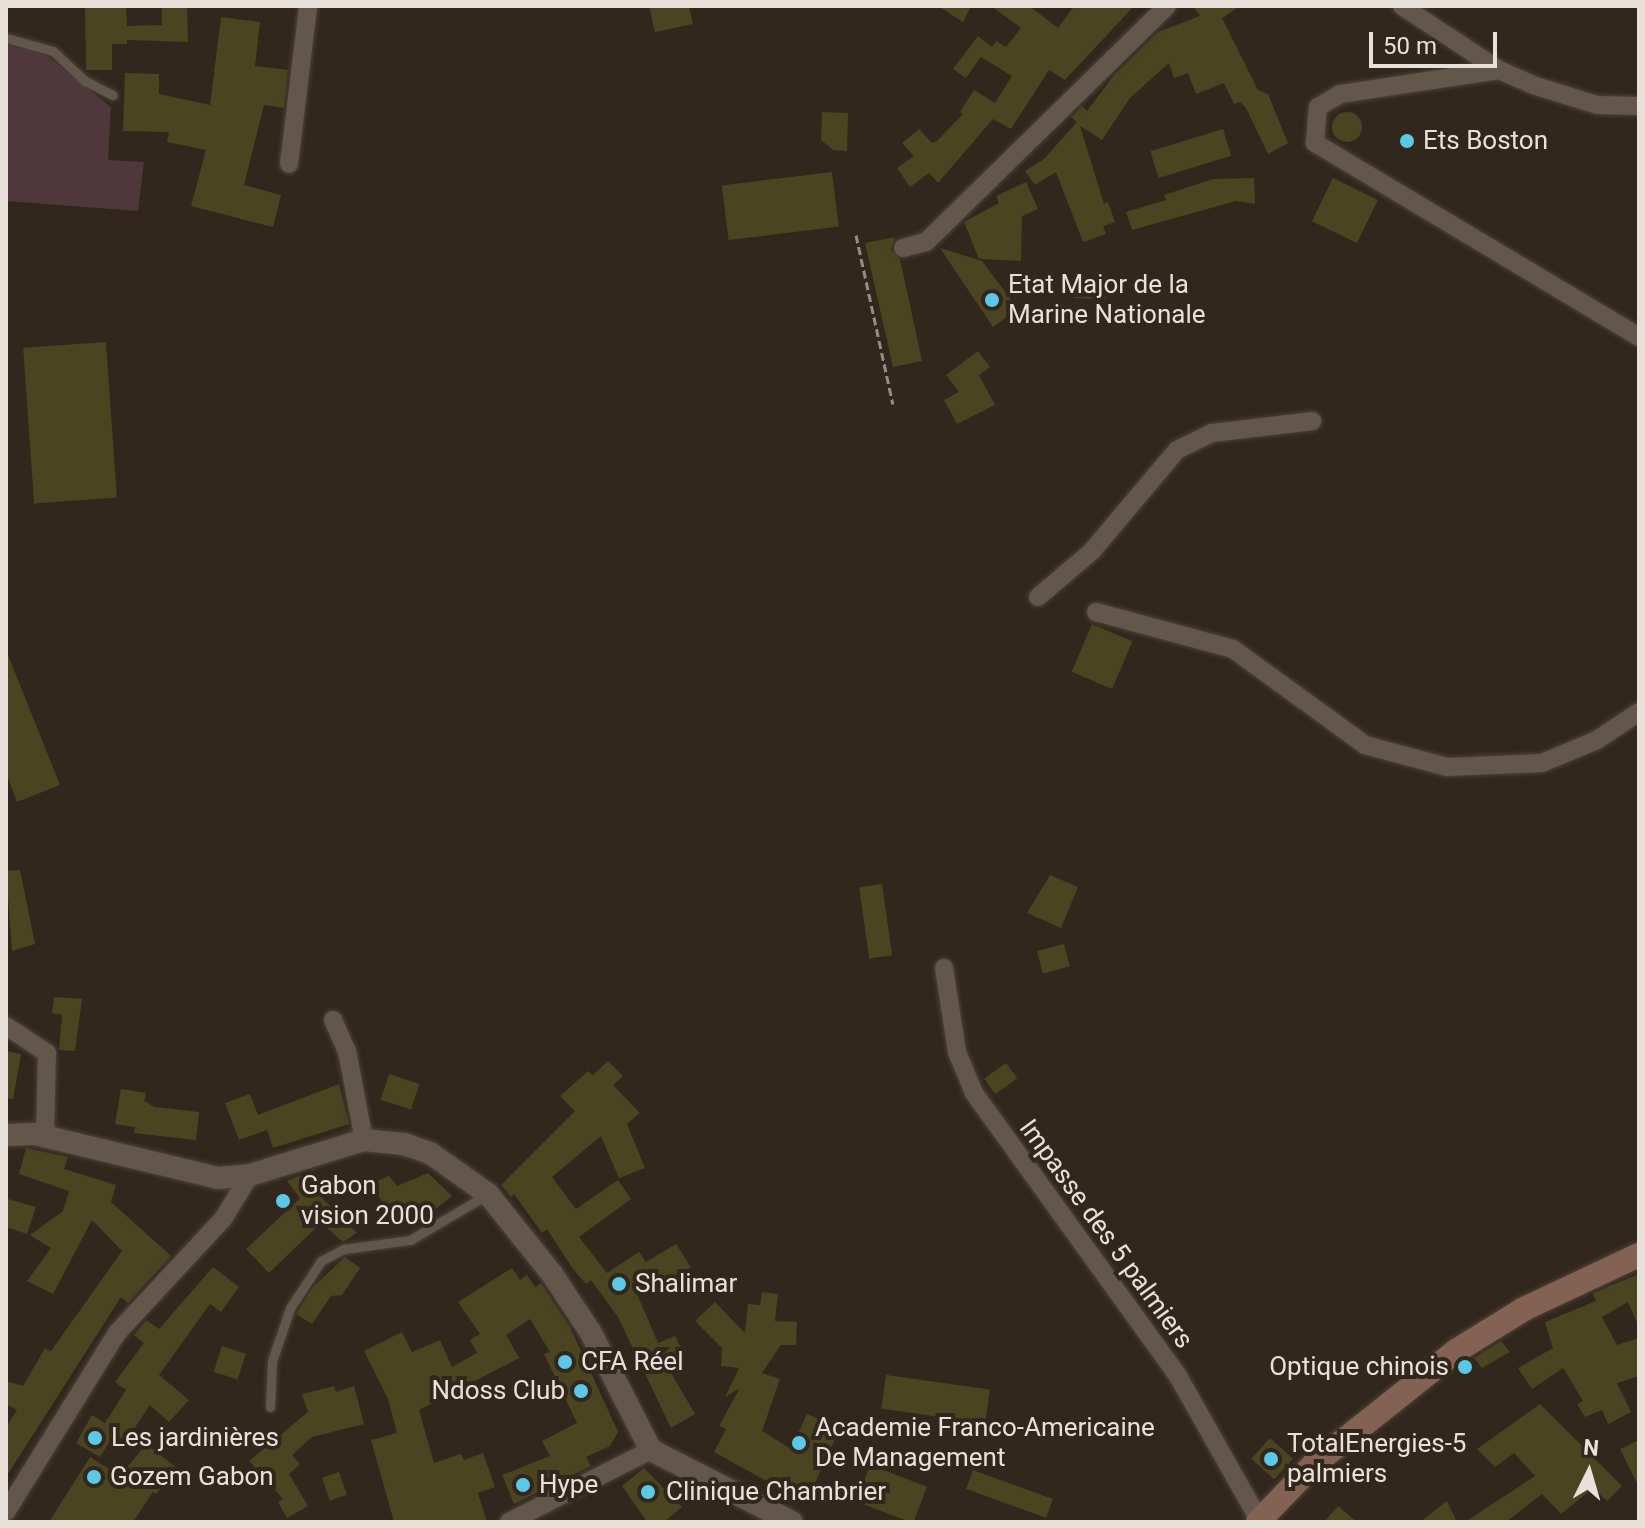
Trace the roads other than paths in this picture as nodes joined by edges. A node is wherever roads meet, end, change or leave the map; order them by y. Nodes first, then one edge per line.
1 (308, 6) edge
2 (1167, 6) edge
3 (1402, 6) edge
4 (6, 38) edge
5 (1499, 70) junction
6 (113, 95) dead end
7 (1639, 106) edge
8 (289, 164) dead end
9 (903, 248) dead end
10 (1639, 337) edge
11 (1312, 421) dead end
12 (1038, 597) dead end
13 (1096, 612) dead end
14 (1639, 712) edge
15 (944, 968) dead end
16 (333, 1020) dead end
17 (6, 1026) edge
18 (6, 1135) edge
19 (45, 1136) junction
20 (364, 1140) junction
21 (250, 1175) junction
22 (488, 1194) junction
23 (1639, 1255) edge
24 (270, 1407) dead end
25 (651, 1450) junction
26 (6, 1512) edge
27 (1258, 1521) edge
28 (509, 1522) edge
29 (792, 1522) edge

1 - 8 street
2 - 9 street
3 - 5 street
4 - 6 lane
5 - 7 street
5 - 10 street
11 - 12 street
13 - 14 street
15 - 27 street, Impasse des 5 palmiers
16 - 20 street
17 - 19 street
18 - 19 street
19 - 21 street
20 - 21 street
20 - 22 street
21 - 26 street
22 - 24 lane
22 - 25 street
23 - 27 main road
25 - 28 street
25 - 29 street

